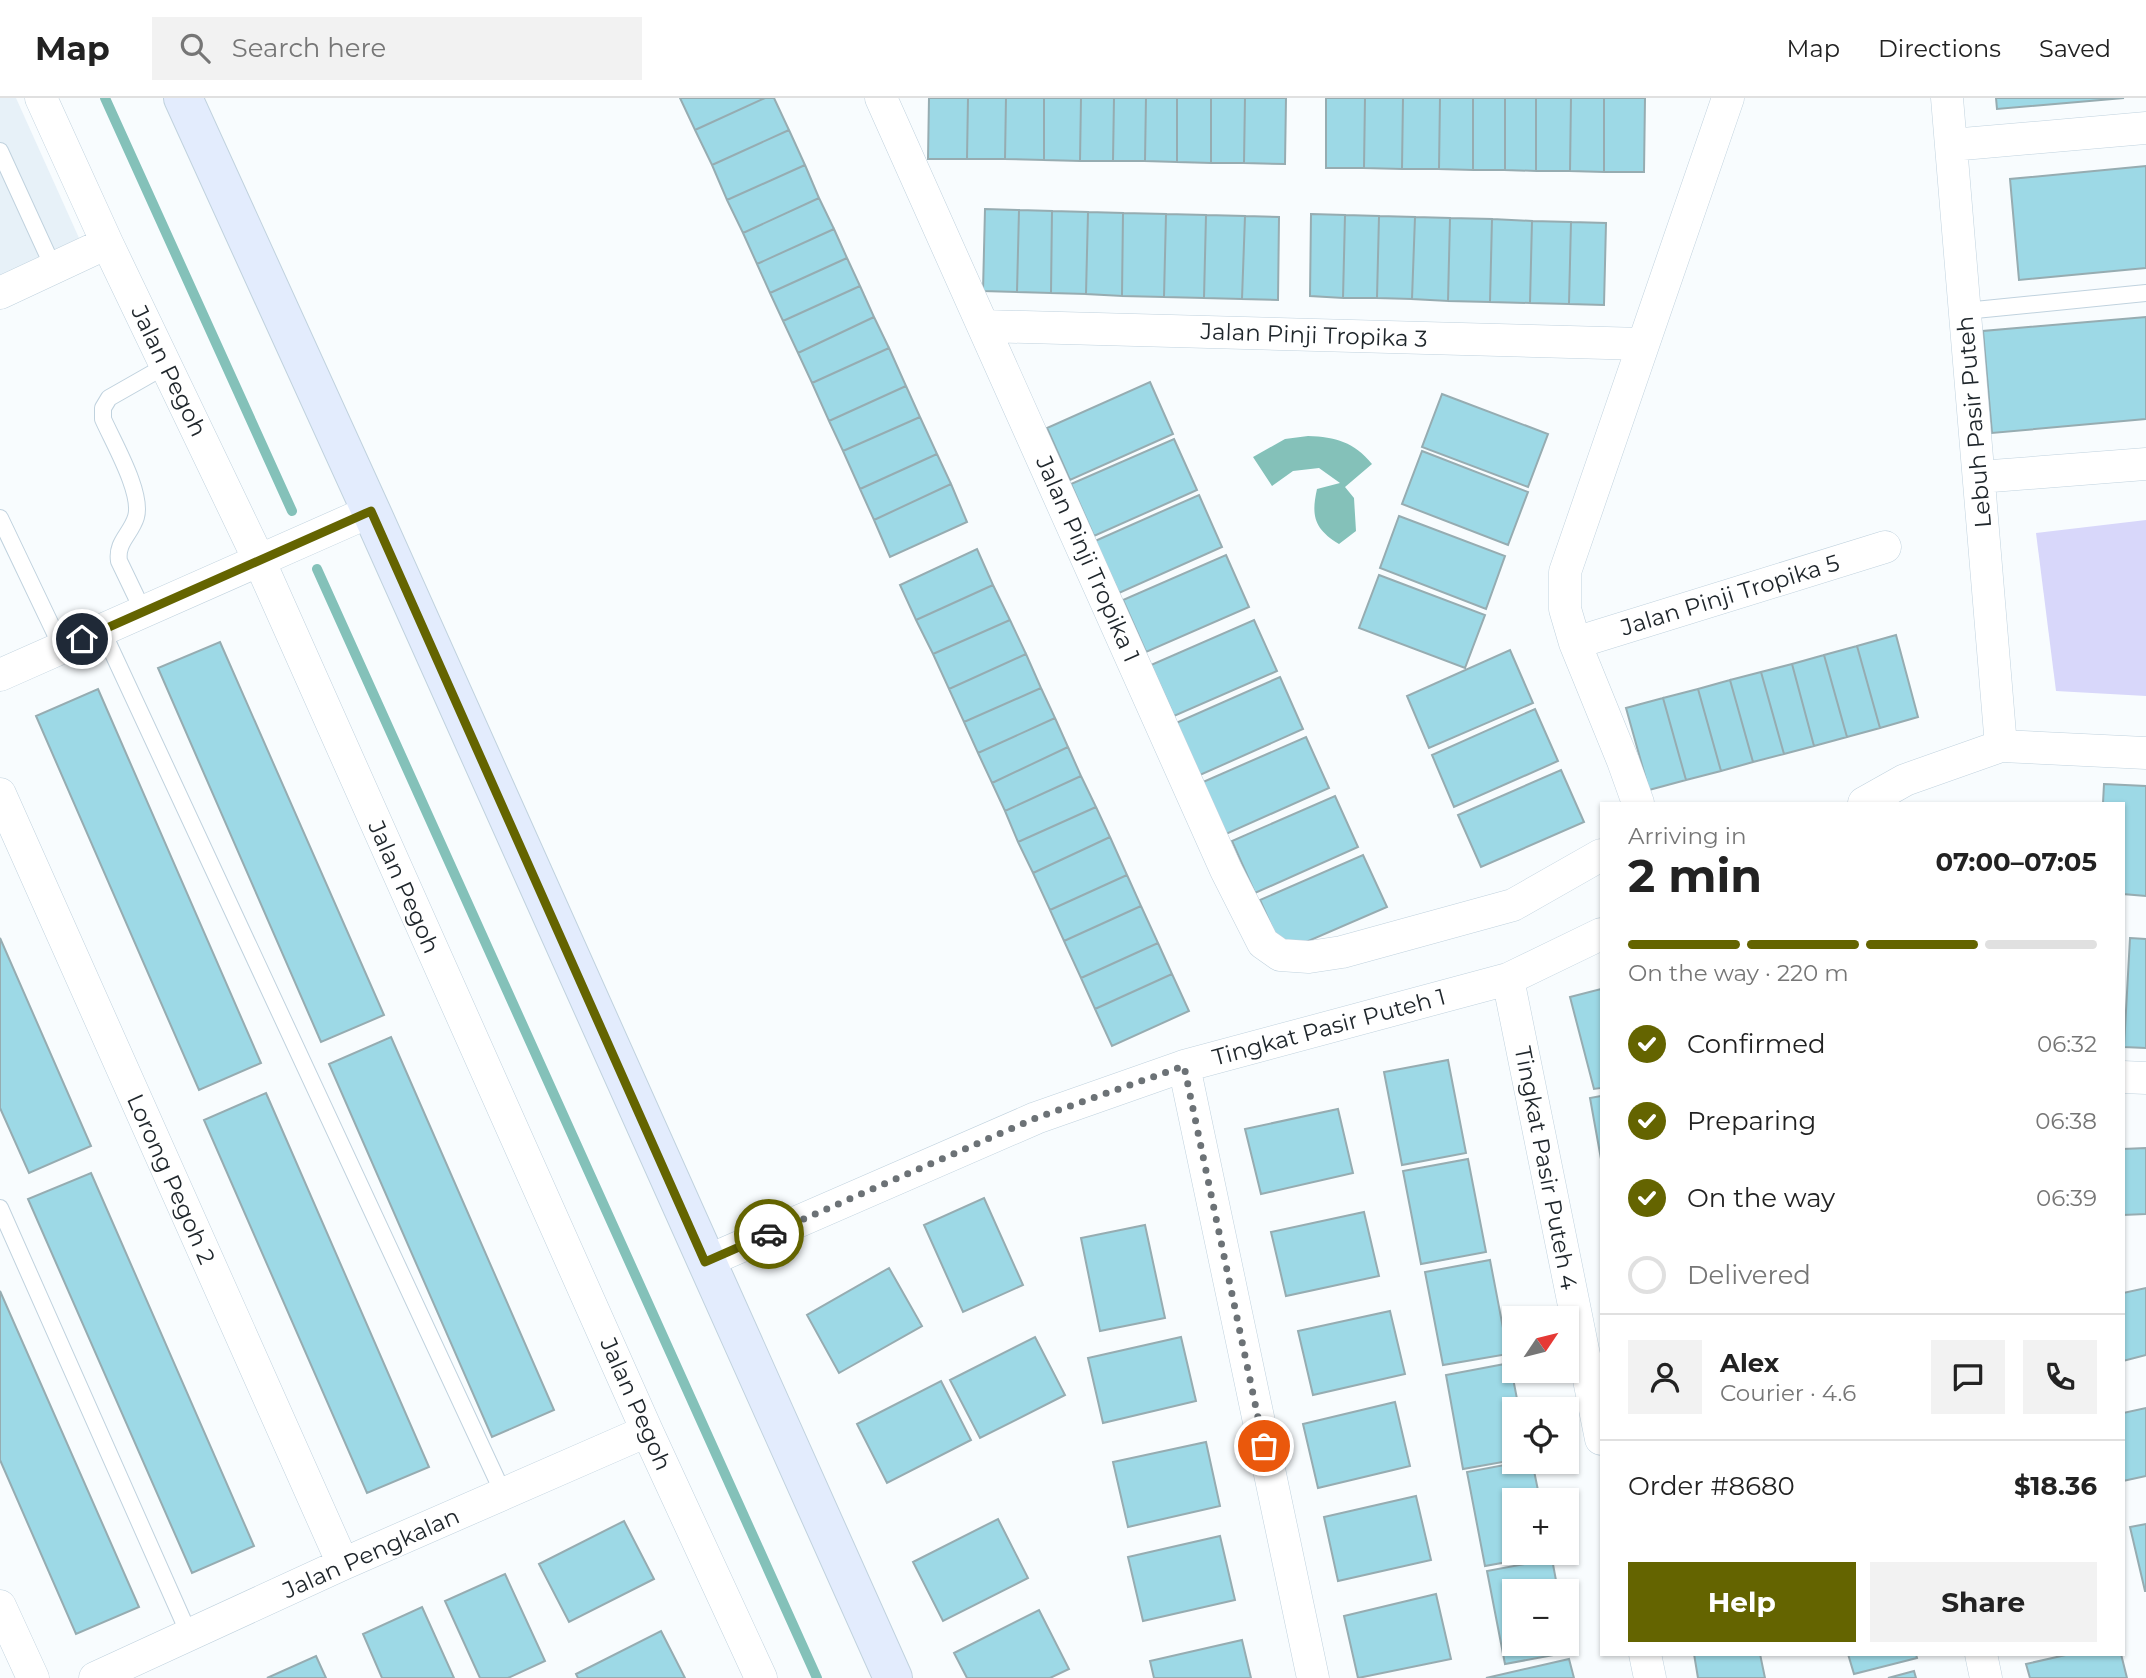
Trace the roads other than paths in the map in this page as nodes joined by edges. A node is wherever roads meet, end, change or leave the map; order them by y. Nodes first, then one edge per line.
1 (41, 98) edge
2 (183, 98) edge
3 (881, 98) edge
4 (1728, 98) edge
5 (1947, 98) edge
6 (2146, 128) edge
7 (1951, 145) junction
8 (0, 151) edge
9 (107, 243) junction
10 (54, 269) junction
11 (0, 293) edge
12 (2146, 293) edge
13 (1965, 311) junction
14 (985, 326) junction
15 (1643, 344) junction
16 (167, 365) junction
17 (2146, 464) edge
18 (1979, 477) junction
19 (371, 511) junction
20 (0, 518) edge
21 (1885, 547) dead end
22 (259, 560) junction
23 (143, 611) junction
24 (102, 630) junction
25 (1575, 643) junction
26 (62, 648) junction
27 (0, 675) edge
28 (2001, 746) junction
29 (2146, 753) edge
30 (0, 794) edge
31 (1638, 802) edge
32 (1866, 802) edge
33 (1600, 856) edge
34 (1600, 934) edge
35 (1508, 979) junction
36 (1184, 1066) junction
37 (2125, 1077) edge
38 (2146, 1078) edge
39 (0, 1208) edge
40 (705, 1262) junction
41 (647, 1430) junction
42 (1600, 1434) edge
43 (504, 1495) junction
44 (343, 1564) junction
45 (0, 1606) edge
46 (189, 1634) junction
47 (1645, 1656) edge
48 (1981, 1656) edge
49 (33, 1678) edge
50 (95, 1678) edge
51 (761, 1678) edge
52 (893, 1678) edge
53 (1313, 1678) edge
54 (1650, 1678) edge
55 (1986, 1678) edge

1 - 9 street, Jalan Pegoh
2 - 19 street
3 - 14 street, Jalan Pinji Tropika 1
4 - 15 street
5 - 7 street, Lebuh Pasir Puteh
6 - 7 street
7 - 13 street, Lebuh Pasir Puteh
8 - 10 lane
9 - 10 street
9 - 16 street, Jalan Pegoh
10 - 11 street
12 - 13 lane
13 - 18 street, Lebuh Pasir Puteh
14 - 15 street, Jalan Pinji Tropika 3
14 - 33 street, Jalan Pinji Tropika 1
15 - 25 street
16 - 22 street, Jalan Pegoh
16 - 23 lane
17 - 18 street
18 - 28 street, Lebuh Pasir Puteh
19 - 22 street
19 - 40 street
20 - 26 lane
21 - 25 street, Jalan Pinji Tropika 5
22 - 23 street
22 - 41 street, Jalan Pegoh
23 - 24 street
24 - 26 street
24 - 43 lane
25 - 31 street
26 - 27 street
28 - 29 street
28 - 32 street
30 - 44 street, Lorong Pegoh 2
34 - 35 street, Tingkat Pasir Puteh 1
35 - 36 street, Tingkat Pasir Puteh 1
35 - 42 street, Tingkat Pasir Puteh 4
36 - 40 street, Tingkat Pasir Puteh 1
36 - 53 street
37 - 38 street
39 - 46 lane
40 - 52 street
41 - 43 street, Jalan Pengkalan
41 - 51 street, Jalan Pegoh
43 - 44 street, Jalan Pengkalan
44 - 46 street, Jalan Pengkalan
45 - 49 street
46 - 50 street, Jalan Pengkalan
47 - 54 street
48 - 55 street

